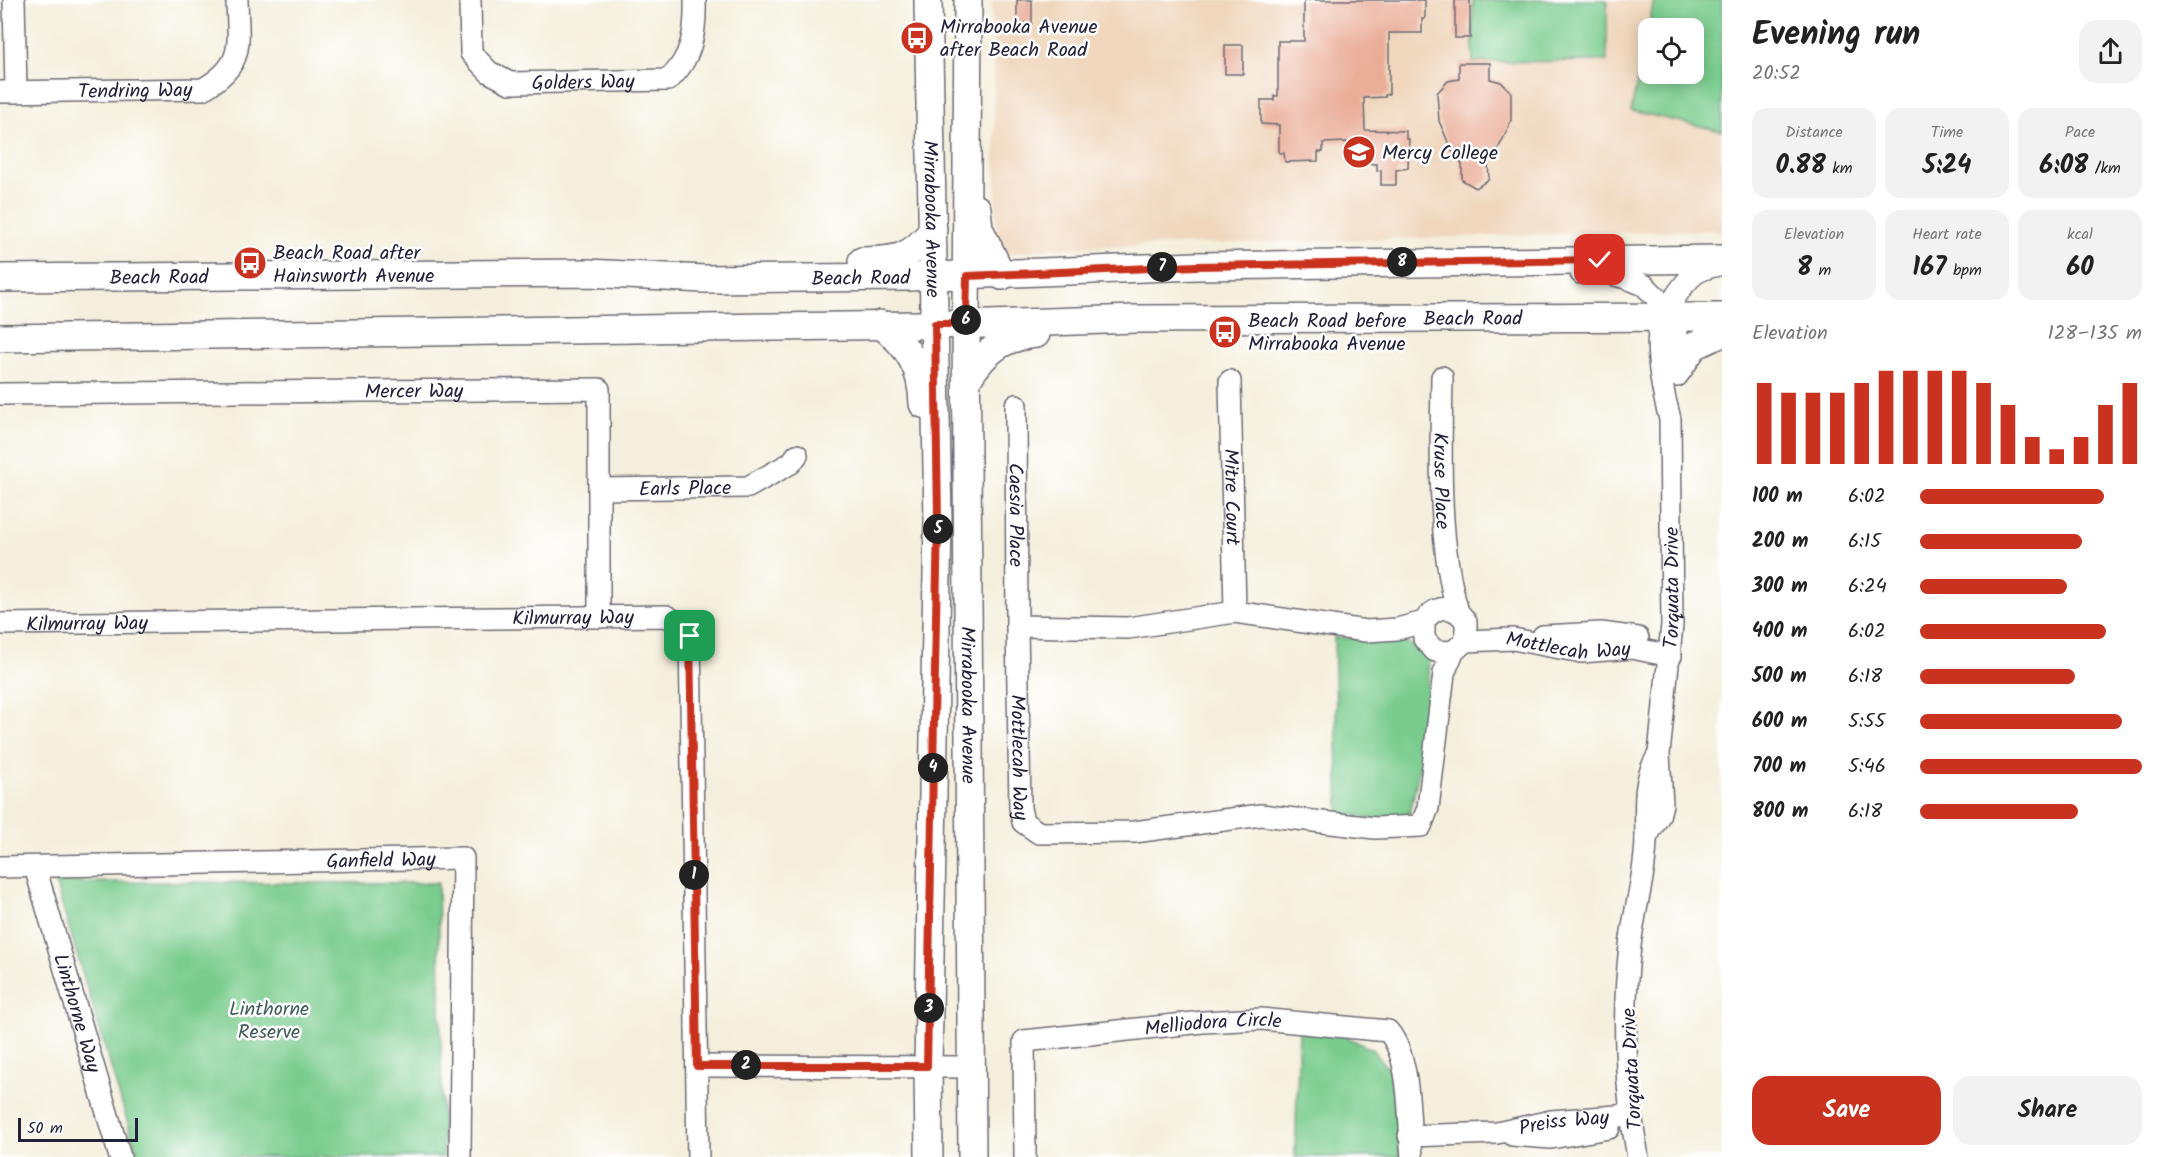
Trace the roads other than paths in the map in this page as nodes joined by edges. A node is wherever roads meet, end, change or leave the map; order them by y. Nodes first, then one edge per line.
1 (14, 0) edge
2 (237, 0) edge
3 (470, 0) edge
4 (695, 0) edge
5 (928, 0) edge
6 (968, 13) edge
7 (8, 92) edge
8 (933, 230) junction
9 (1722, 259) edge
10 (1477, 261) junction
11 (1722, 264) edge
12 (935, 276) junction
13 (967, 276) junction
14 (1002, 276) junction
15 (0, 278) edge
16 (739, 278) junction
17 (1722, 316) edge
18 (1666, 317) junction
19 (1136, 319) junction
20 (880, 324) junction
21 (935, 324) junction
22 (966, 324) junction
23 (1722, 333) edge
24 (0, 338) edge
25 (1677, 371) junction
26 (1442, 377) dead end
27 (966, 380) junction
28 (1230, 381) dead end
29 (0, 394) edge
30 (1016, 405) dead end
31 (1670, 419) junction
32 (797, 455) dead end
33 (599, 489) junction
34 (938, 520) junction
35 (1235, 612) junction
36 (599, 617) junction
37 (0, 624) edge
38 (1017, 626) junction
39 (1445, 631) junction
40 (1671, 648) junction
41 (0, 867) edge
42 (35, 867) junction
43 (697, 1066) junction
44 (927, 1066) junction
45 (972, 1067) junction
46 (1631, 1121) junction
47 (1409, 1136) junction
48 (120, 1157) edge
49 (460, 1157) edge
50 (698, 1157) edge
51 (929, 1157) edge
52 (972, 1157) edge
53 (1025, 1157) edge
54 (1412, 1157) edge
55 (1638, 1157) edge

1 - 7 street
2 - 7 street, Tendring Way
3 - 4 street, Golders Way
5 - 8 main road, Mirrabooka Avenue
6 - 13 main road, Mirrabooka Avenue
6 - 14 main road
8 - 12 main road, Mirrabooka Avenue
8 - 16 main road
9 - 10 main road, Beach Road
10 - 14 main road, Beach Road
10 - 18 street, Torquata Drive
11 - 18 street, Torquata Drive
12 - 13 main road, Beach Road
12 - 16 main road, Beach Road
12 - 21 main road, Mirrabooka Avenue
13 - 14 main road, Beach Road
13 - 22 main road, Mirrabooka Avenue
15 - 16 main road, Beach Road
17 - 18 main road, Beach Road
18 - 19 main road, Beach Road
18 - 25 street, Torquata Drive
18 - 31 street, Torquata Drive
19 - 22 main road, Beach Road
19 - 27 main road
20 - 21 main road, Beach Road
20 - 24 main road, Beach Road
20 - 34 main road
21 - 22 main road, Beach Road
21 - 34 main road, Mirrabooka Avenue
22 - 27 main road, Mirrabooka Avenue
23 - 25 main road
25 - 31 street, Torquata Drive
26 - 39 street, Kruse Place
27 - 45 main road, Mirrabooka Avenue
28 - 35 street, Mitre Court
29 - 33 street, Mercer Way
30 - 38 street, Caesia Place
31 - 40 street, Torquata Drive
32 - 33 street, Earls Place
33 - 36 street, Mercer Way
34 - 44 main road, Mirrabooka Avenue
35 - 38 street, Mottlecah Way
35 - 39 street, Mottlecah Way
36 - 37 street, Kilmurray Way
36 - 43 street, Kilmurray Way
38 - 39 street, Mottlecah Way
39 - 40 street, Mottlecah Way
40 - 46 street, Torquata Drive
41 - 42 street, Ganfield Way
42 - 48 street, Linthorne Way
42 - 49 street, Ganfield Way
43 - 44 street
43 - 50 street, Kilmurray Way
44 - 45 street
44 - 51 main road, Mirrabooka Avenue
45 - 52 main road, Mirrabooka Avenue
46 - 47 street, Preiss Way
46 - 55 street, Torquata Drive
47 - 53 street, Melliodora Circle
47 - 54 street, Melliodora Circle

